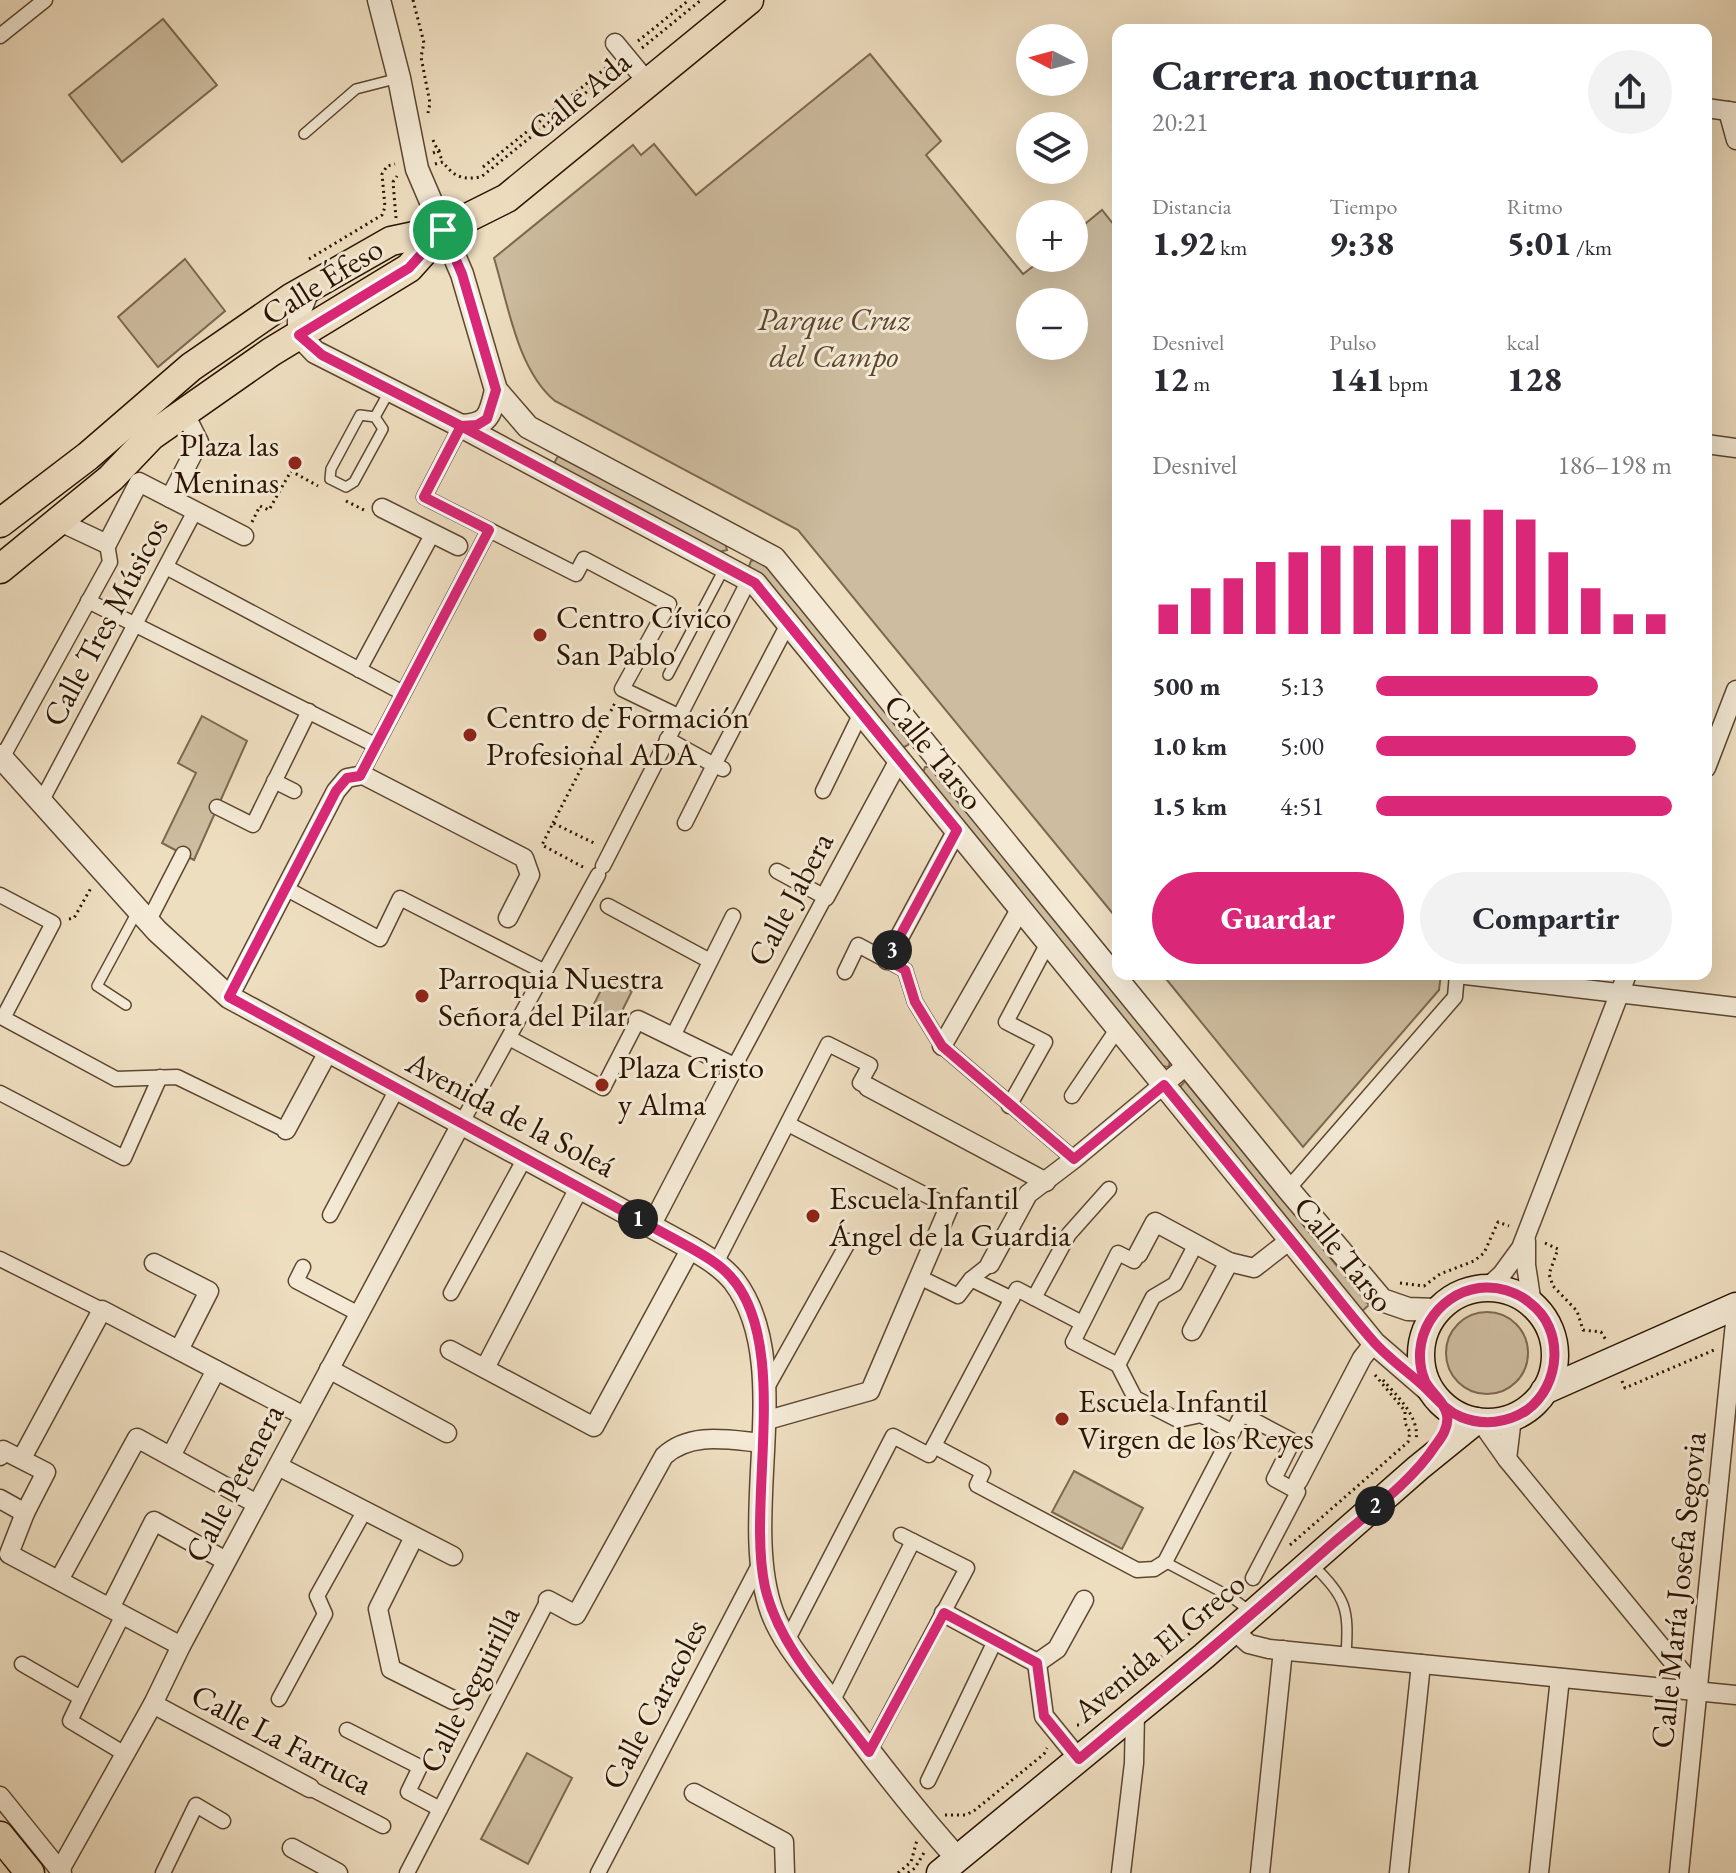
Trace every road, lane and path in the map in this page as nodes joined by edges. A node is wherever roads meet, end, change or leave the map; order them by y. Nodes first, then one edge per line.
1 (45, 0) edge
2 (379, 0) edge
3 (413, 0) edge
4 (689, 0) edge
5 (749, 0) edge
6 (0, 36) edge
7 (619, 48) junction
8 (399, 78) junction
9 (648, 83) junction
10 (1712, 109) edge
11 (1732, 111) edge
12 (427, 118) dead end
13 (304, 134) dead end
14 (431, 135) dead end
15 (1736, 140) edge
16 (441, 150) junction
17 (414, 158) junction
18 (443, 162) dead end
19 (483, 167) dead end
20 (443, 230) junction
21 (308, 274) junction
22 (299, 335) junction
23 (390, 390) junction
24 (496, 390) junction
25 (184, 412) junction
26 (375, 417) junction
27 (461, 426) junction
28 (1712, 445) edge
29 (1736, 448) edge
30 (329, 492) dead end
31 (170, 498) junction
32 (341, 499) dead end
33 (374, 510) joint
34 (195, 511) junction
35 (58, 521) junction
36 (0, 523) edge
37 (489, 530) junction
38 (433, 533) junction
39 (244, 536) joint
40 (107, 544) junction
41 (458, 546) joint
42 (475, 556) junction
43 (166, 567) junction
44 (725, 567) junction
45 (0, 569) edge
46 (749, 580) junction
47 (88, 601) junction
48 (137, 623) junction
49 (788, 624) junction
50 (359, 670) junction
51 (668, 675) dead end
52 (622, 689) junction
53 (1736, 690) edge
54 (403, 693) junction
55 (309, 711) junction
56 (861, 713) junction
57 (678, 716) junction
58 (1722, 724) edge
59 (667, 739) junction
60 (373, 749) junction
61 (1712, 752) edge
62 (1, 757) edge
63 (899, 760) junction
64 (719, 767) junction
65 (360, 776) junction
66 (274, 781) junction
67 (294, 791) dead end
68 (823, 791) dead end
69 (41, 802) junction
70 (217, 807) dead end
71 (553, 823) junction
72 (685, 823) dead end
73 (957, 830) junction
74 (610, 851) junction
75 (183, 854) dead end
76 (600, 870) junction
77 (777, 871) dead end
78 (105, 874) junction
79 (285, 888) junction
80 (0, 895) edge
81 (587, 895) junction
82 (825, 897) junction
83 (1021, 908) junction
84 (143, 916) junction
85 (733, 916) dead end
86 (508, 918) dead end
87 (53, 923) junction
88 (1048, 943) junction
89 (887, 960) junction
90 (710, 961) junction
91 (545, 972) junction
92 (845, 972) dead end
93 (1112, 973) edge
94 (1118, 980) edge
95 (1456, 980) edge
96 (1508, 980) edge
97 (1624, 980) edge
98 (1619, 993) junction
99 (229, 997) junction
100 (126, 1005) dead end
101 (1736, 1007) edge
102 (638, 1020) joint
103 (1118, 1028) junction
104 (673, 1036) junction
105 (509, 1038) junction
106 (942, 1046) junction
107 (328, 1052) junction
108 (1187, 1065) junction
109 (734, 1067) junction
110 (160, 1077) junction
111 (1164, 1085) junction
112 (868, 1087) joint
113 (397, 1089) junction
114 (0, 1093) edge
115 (1072, 1096) dead end
116 (1009, 1106) junction
117 (461, 1124) junction
118 (788, 1124) junction
119 (286, 1130) joint
120 (525, 1158) junction
121 (1074, 1159) junction
122 (1046, 1182) junction
123 (579, 1188) junction
124 (1109, 1189) dead end
125 (1288, 1189) junction
126 (949, 1207) joint
127 (330, 1215) dead end
128 (651, 1226) junction
129 (1527, 1234) junction
130 (1290, 1240) junction
131 (849, 1241) dead end
132 (1196, 1244) junction
133 (691, 1248) junction
134 (1138, 1254) joint
135 (0, 1259) edge
136 (1229, 1262) junction
137 (154, 1263) dead end
138 (716, 1263) junction
139 (990, 1264) joint
140 (303, 1267) dead end
141 (919, 1277) junction
142 (971, 1279) junction
143 (1488, 1287) junction
144 (451, 1293) dead end
145 (1034, 1298) junction
146 (1012, 1299) junction
147 (1532, 1304) junction
148 (1736, 1306) edge
149 (102, 1310) junction
150 (1437, 1310) junction
151 (1736, 1313) edge
152 (359, 1314) junction
153 (1082, 1323) junction
154 (1192, 1331) dead end
155 (1374, 1343) junction
156 (1554, 1344) junction
157 (1722, 1346) dead end
158 (179, 1350) junction
159 (450, 1350) dead end
160 (1614, 1361) junction
161 (1118, 1365) junction
162 (485, 1368) junction
163 (329, 1369) junction
164 (216, 1370) junction
165 (1625, 1388) dead end
166 (1544, 1391) junction
167 (763, 1395) junction
168 (1439, 1400) junction
169 (304, 1416) junction
170 (1512, 1418) junction
171 (1478, 1422) junction
172 (763, 1432) junction
173 (1233, 1432) junction
174 (447, 1433) dead end
175 (932, 1451) junction
176 (0, 1456) edge
177 (171, 1456) junction
178 (22, 1458) junction
179 (1507, 1459) junction
180 (278, 1466) junction
181 (1418, 1468) junction
182 (1298, 1481) dead end
183 (0, 1499) edge
184 (257, 1504) junction
185 (365, 1510) junction
186 (25, 1513) junction
187 (414, 1537) junction
188 (453, 1556) dead end
189 (226, 1561) junction
190 (761, 1561) junction
191 (1165, 1562) junction
192 (1311, 1562) junction
193 (1253, 1578) dead end
194 (59, 1580) junction
195 (1223, 1593) junction
196 (548, 1600) joint
197 (1084, 1600) dead end
198 (116, 1611) junction
199 (944, 1613) junction
200 (1243, 1622) junction
201 (787, 1641) junction
202 (995, 1641) junction
203 (181, 1646) junction
204 (1283, 1650) junction
205 (1346, 1656) junction
206 (1037, 1663) junction
207 (22, 1664) dead end
208 (1421, 1664) junction
209 (1560, 1678) junction
210 (1698, 1692) junction
211 (1736, 1695) edge
212 (81, 1698) junction
213 (279, 1699) dead end
214 (453, 1700) dead end
215 (832, 1702) junction
216 (153, 1704) junction
217 (1135, 1713) junction
218 (1069, 1726) dead end
219 (347, 1730) dead end
220 (1048, 1745) dead end
221 (869, 1752) junction
222 (125, 1754) junction
223 (1079, 1759) junction
224 (928, 1781) dead end
225 (310, 1788) joint
226 (694, 1793) dead end
227 (0, 1796) edge
228 (440, 1809) junction
229 (223, 1821) dead end
230 (938, 1822) dead end
231 (383, 1826) dead end
232 (922, 1834) dead end
233 (0, 1836) edge
234 (292, 1848) dead end
235 (956, 1868) edge
236 (61, 1871) edge
237 (904, 1871) edge
238 (30, 1873) edge
239 (163, 1873) edge
240 (338, 1873) edge
241 (407, 1873) edge
242 (598, 1873) edge
243 (785, 1873) edge
244 (898, 1873) edge
245 (1121, 1873) edge
246 (1260, 1873) edge
247 (1399, 1873) edge
248 (1539, 1873) edge
249 (1679, 1873) edge

1 - 6 street
2 - 8 street, Calle Tarso
3 - 12 path
4 - 7 path
5 - 9 main road, Calle Ada
7 - 9 street
7 - 19 path
8 - 13 lane
8 - 17 street, Calle Tarso
9 - 20 main road, Calle Ada
10 - 11 street
11 - 15 street
14 - 16 path
16 - 17 path
16 - 18 path
17 - 20 street, Calle Tarso
17 - 21 path
20 - 21 main road, Calle Éfeso
20 - 22 main road, Calle Éfeso
20 - 24 street, Calle Tarso
21 - 22 street
21 - 36 main road, Calle Éfeso
22 - 23 street, Calle Tarso
22 - 25 main road, Calle Éfeso
23 - 26 lane
23 - 27 street, Calle Tarso
24 - 27 street
24 - 93 street, Calle Tarso
25 - 31 street
25 - 35 main road, Calle Éfeso
26 - 26 lane
27 - 37 street
27 - 44 street, Calle Tarso
28 - 29 street
30 - 39 path
31 - 34 street
31 - 40 street
32 - 33 path
33 - 38 street
34 - 39 street
34 - 43 street, Calle Tres Músicos
35 - 40 street
35 - 45 main road, Calle Éfeso
37 - 42 street
37 - 52 street
38 - 41 street
38 - 50 street
40 - 47 street
41 - 42 street
42 - 54 street
43 - 48 street, Calle Tres Músicos
43 - 50 street
44 - 46 street, Calle Tarso
44 - 51 lane
46 - 49 street, Calle Tarso
46 - 57 street
47 - 48 street
47 - 62 street
48 - 55 street
48 - 69 street, Calle Tres Músicos
49 - 56 street, Calle Tarso
49 - 64 street
50 - 54 street
52 - 57 street
52 - 71 path
53 - 58 street
54 - 60 street
55 - 60 street
55 - 66 street
56 - 63 street, Calle Tarso
56 - 68 street
57 - 59 street
58 - 61 street
59 - 64 street
59 - 74 street
60 - 65 street
62 - 69 street, Avenida de la Soleá
63 - 73 street, Calle Tarso
63 - 82 street, Calle Jabera
64 - 72 street
65 - 79 street
65 - 86 street
66 - 67 street
66 - 70 street
69 - 78 street, Avenida de la Soleá
71 - 74 path
71 - 76 path
73 - 83 street, Calle Tarso
73 - 89 street
74 - 76 street
75 - 84 street
76 - 81 street
77 - 82 street
78 - 84 street, Avenida de la Soleá
78 - 87 path
79 - 91 street
79 - 99 street
80 - 87 street
81 - 90 street
81 - 91 street
82 - 109 street, Calle Jabera
83 - 88 street, Calle Tarso
83 - 106 street
84 - 99 street, Avenida de la Soleá
84 - 100 lane
85 - 90 street
87 - 110 street
88 - 103 street, Calle Tarso
88 - 116 street
89 - 92 street
89 - 106 street
90 - 104 street
91 - 105 street
94 - 108 street, Calle Tarso
95 - 125 street
96 - 98 street
97 - 98 street
98 - 101 street
98 - 129 street
99 - 107 street, Avenida de la Soleá
102 - 104 street
102 - 105 street
103 - 111 street, Calle Tarso
103 - 115 street
104 - 109 street
105 - 117 street
106 - 116 street
107 - 113 street, Avenida de la Soleá
107 - 119 street
108 - 111 street
108 - 125 street, Calle Tarso
109 - 128 street, Calle Jabera
110 - 114 street
110 - 119 street
111 - 121 street
111 - 130 street, Calle Tarso
112 - 118 street
112 - 122 street
113 - 117 street, Avenida de la Soleá
113 - 127 street
116 - 121 street
117 - 120 street, Avenida de la Soleá
117 - 152 street, Calle Petenera
118 - 126 street
118 - 138 street
120 - 123 street, Avenida de la Soleá
120 - 144 street
121 - 122 street
122 - 139 street
123 - 128 street, Avenida de la Soleá
123 - 162 street
124 - 145 street
125 - 150 street, Calle Tarso
126 - 141 street, Calle Seguirilla
128 - 133 street, Avenida de la Soleá
129 - 143 street
129 - 147 street
130 - 136 street
130 - 155 street, Calle Tarso
131 - 167 street
132 - 134 street
132 - 136 street
132 - 161 street
133 - 138 street, Avenida de la Soleá
133 - 162 street
134 - 153 street
135 - 149 street
136 - 154 street
137 - 158 street
138 - 167 street, Avenida de la Soleá
139 - 142 street
140 - 152 street
141 - 142 street
141 - 172 street, Calle Seguirilla
142 - 146 street
143 - 147 main road
143 - 150 main road
145 - 146 street
145 - 153 street
146 - 175 street
147 - 156 main road
148 - 160 main road
149 - 158 street
149 - 178 street
150 - 168 main road
151 - 210 street, Calle María Josefa Segovia
152 - 163 street, Calle Petenera
153 - 161 street
155 - 168 street, Calle Tarso
155 - 182 street
156 - 160 main road
156 - 166 main road
157 - 165 path
158 - 164 street
159 - 162 street
160 - 166 main road
161 - 173 street
163 - 169 street, Calle Petenera
163 - 174 street
164 - 169 street
164 - 177 street
166 - 170 main road
167 - 172 street, Avenida de la Soleá
168 - 171 main road
168 - 181 main road, Avenida El Greco
169 - 180 street, Calle Petenera
170 - 171 main road
170 - 179 street
171 - 179 street
171 - 181 main road, Avenida El Greco
172 - 190 street, Avenida de la Soleá
172 - 196 street, Calle Seguirilla
173 - 191 street
173 - 193 street
175 - 191 street
175 - 201 street
176 - 178 street
177 - 184 street
177 - 194 street
178 - 186 street
179 - 210 street
180 - 184 street, Calle Petenera
180 - 185 street
181 - 192 main road, Avenida El Greco
183 - 186 street
184 - 189 street, Calle Petenera
185 - 187 street
185 - 213 street
186 - 194 street
187 - 188 street
187 - 214 street
189 - 198 street
189 - 203 street, Calle Petenera
190 - 201 street, Avenida de la Soleá
190 - 242 street, Calle Caracoles
191 - 195 lane
192 - 200 main road, Avenida El Greco
192 - 205 lane
194 - 198 street
195 - 200 lane
195 - 218 path
196 - 228 street, Calle Seguirilla
197 - 206 street
198 - 203 street
198 - 212 street
199 - 202 street
199 - 215 street
199 - 221 street
200 - 204 street
200 - 217 main road, Avenida El Greco
201 - 215 street, Avenida de la Soleá
202 - 206 street
202 - 224 street
203 - 216 street, Calle Petenera
204 - 205 street
204 - 246 street
205 - 208 street
206 - 223 street
207 - 212 street
208 - 209 street
208 - 247 street
209 - 210 street
209 - 248 street
210 - 211 street
210 - 249 street, Calle María Josefa Segovia
212 - 222 street
215 - 221 street, Avenida de la Soleá
216 - 222 street, Calle Petenera
216 - 225 street, Calle La Farruca
217 - 223 main road, Avenida El Greco
217 - 245 street
219 - 228 street
220 - 230 path
221 - 235 street, Avenida de la Soleá
222 - 236 street, Calle Petenera
223 - 235 main road, Avenida El Greco
225 - 231 street, Calle La Farruca
226 - 243 street
227 - 236 street
228 - 241 street, Calle Seguirilla
229 - 239 street
232 - 237 path
233 - 238 main road
234 - 240 street
237 - 244 path

